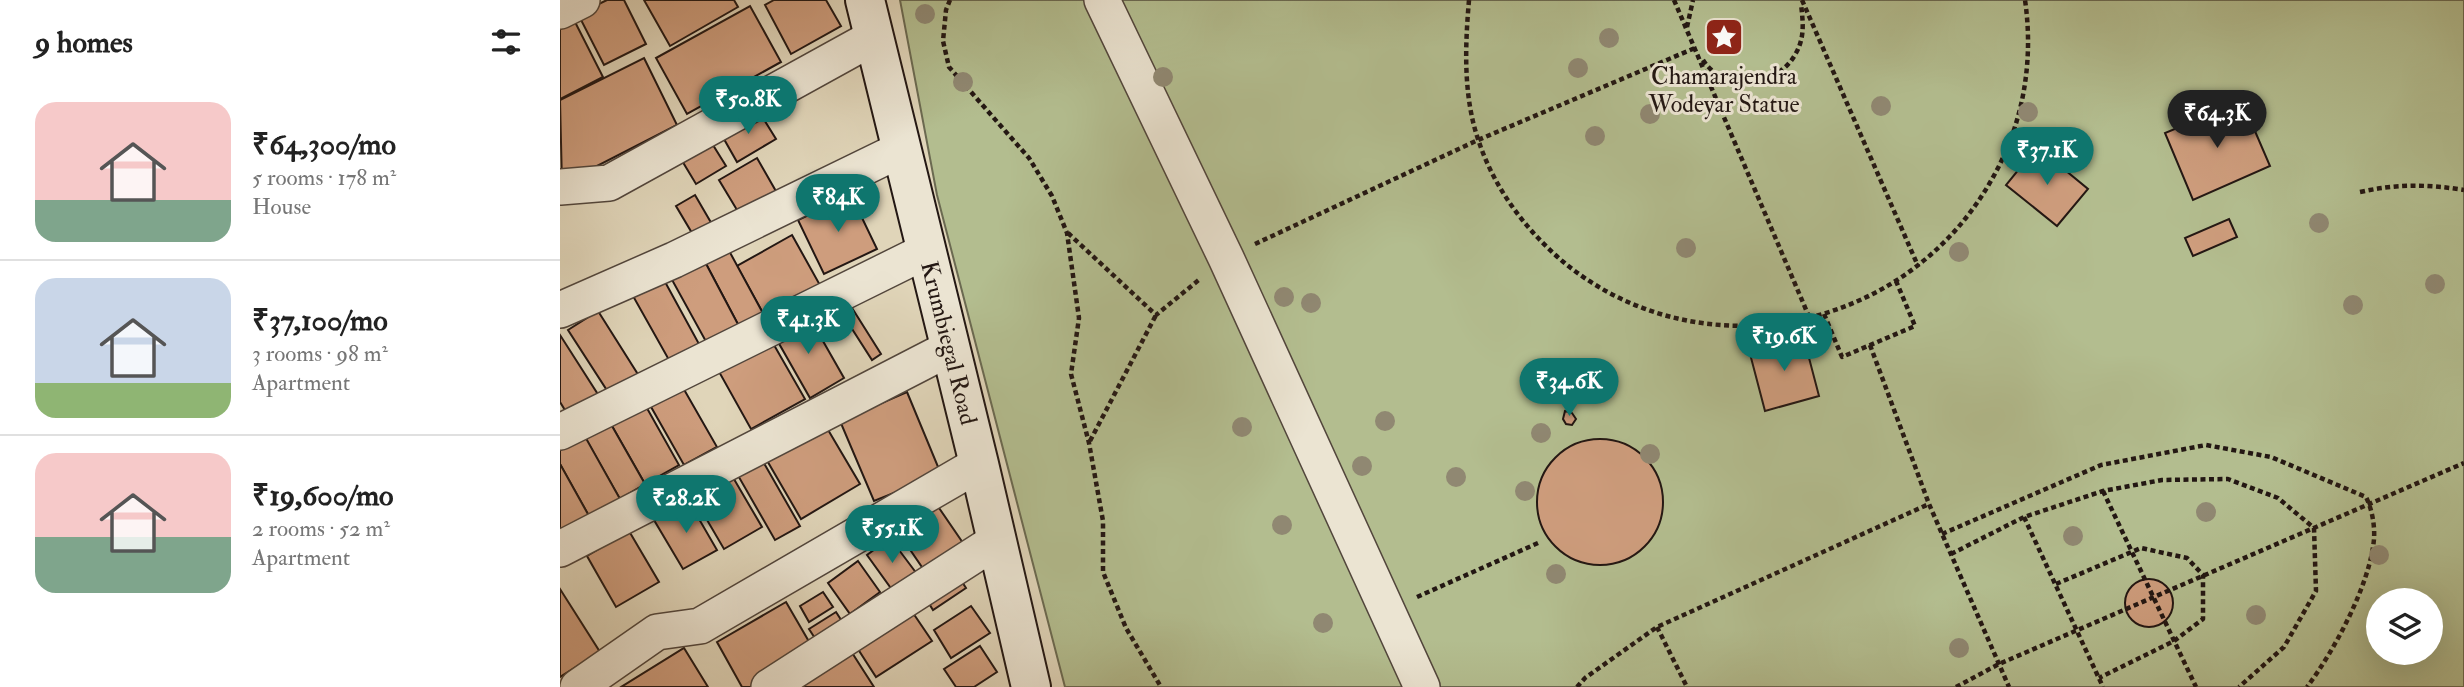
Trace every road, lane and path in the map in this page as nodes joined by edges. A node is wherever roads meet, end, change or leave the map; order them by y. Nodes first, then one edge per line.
1 (582, 0) edge
2 (865, 0) edge
3 (950, 0) edge
4 (1102, 0) edge
5 (1469, 0) edge
6 (1674, 0) edge
7 (1693, 0) edge
8 (1801, 0) edge
9 (2025, 0) edge
10 (560, 11) edge
11 (874, 37) junction
12 (1695, 48) junction
13 (1478, 140) junction
14 (902, 149) junction
15 (560, 187) edge
16 (2464, 190) edge
17 (2360, 191) dead end
18 (1067, 233) junction
19 (926, 251) junction
20 (1227, 258) junction
21 (1918, 266) junction
22 (1896, 281) junction
23 (560, 310) edge
24 (1824, 314) junction
25 (1156, 315) junction
26 (1810, 318) junction
27 (1870, 345) junction
28 (950, 348) junction
29 (560, 432) edge
30 (1089, 443) junction
31 (2464, 463) edge
32 (979, 464) junction
33 (2103, 491) junction
34 (1929, 504) junction
35 (2369, 504) junction
36 (2024, 517) junction
37 (2314, 528) junction
38 (1942, 534) junction
39 (996, 541) junction
40 (1538, 543) dead end
41 (560, 549) edge
42 (2132, 552) junction
43 (1951, 554) junction
44 (2203, 575) junction
45 (2056, 584) junction
46 (2153, 597) junction
47 (1387, 611) junction
48 (1657, 627) junction
49 (2077, 630) junction
50 (2174, 641) junction
51 (1999, 664) junction
52 (2099, 678) junction
53 (578, 687) edge
54 (769, 687) edge
55 (1031, 687) edge
56 (1161, 687) edge
57 (1422, 687) edge
58 (1577, 687) edge
59 (1687, 687) edge
60 (1956, 687) edge
61 (2009, 687) edge
62 (2103, 687) edge
63 (2196, 687) edge
64 (2239, 687) edge
65 (2306, 687) edge

1 - 10 street
2 - 11 main road, Krumbiegal Road
3 - 18 path
4 - 20 street
5 - 13 path
6 - 12 path
7 - 12 path
8 - 12 path
8 - 21 path
9 - 21 path
11 - 14 main road, Krumbiegal Road
11 - 15 street
12 - 13 path
12 - 26 path
13 - 20 path
13 - 26 path
14 - 19 main road, Krumbiegal Road
14 - 23 street
16 - 17 path
18 - 25 path
18 - 30 path
19 - 28 main road, Krumbiegal Road
19 - 29 street
20 - 25 path
20 - 47 street
21 - 22 path
22 - 24 path
22 - 27 path
24 - 26 path
24 - 27 path
25 - 30 path
27 - 34 path
28 - 32 main road, Krumbiegal Road
28 - 41 street
30 - 56 path
31 - 35 path
32 - 39 main road, Krumbiegal Road
32 - 53 street
33 - 36 path
33 - 37 path
33 - 42 path
34 - 38 path
34 - 48 path
35 - 37 path
35 - 38 path
35 - 65 path
36 - 43 path
36 - 45 path
37 - 44 path
37 - 64 path
38 - 43 path
39 - 54 street
39 - 55 main road, Krumbiegal Road
40 - 47 path
42 - 44 path
42 - 45 path
42 - 46 path
43 - 51 path
44 - 46 path
44 - 50 path
45 - 49 path
46 - 49 path
46 - 50 path
47 - 57 street
48 - 58 path
48 - 59 path
49 - 51 path
49 - 52 path
50 - 52 path
50 - 63 path
51 - 60 path
51 - 61 path
52 - 62 path

